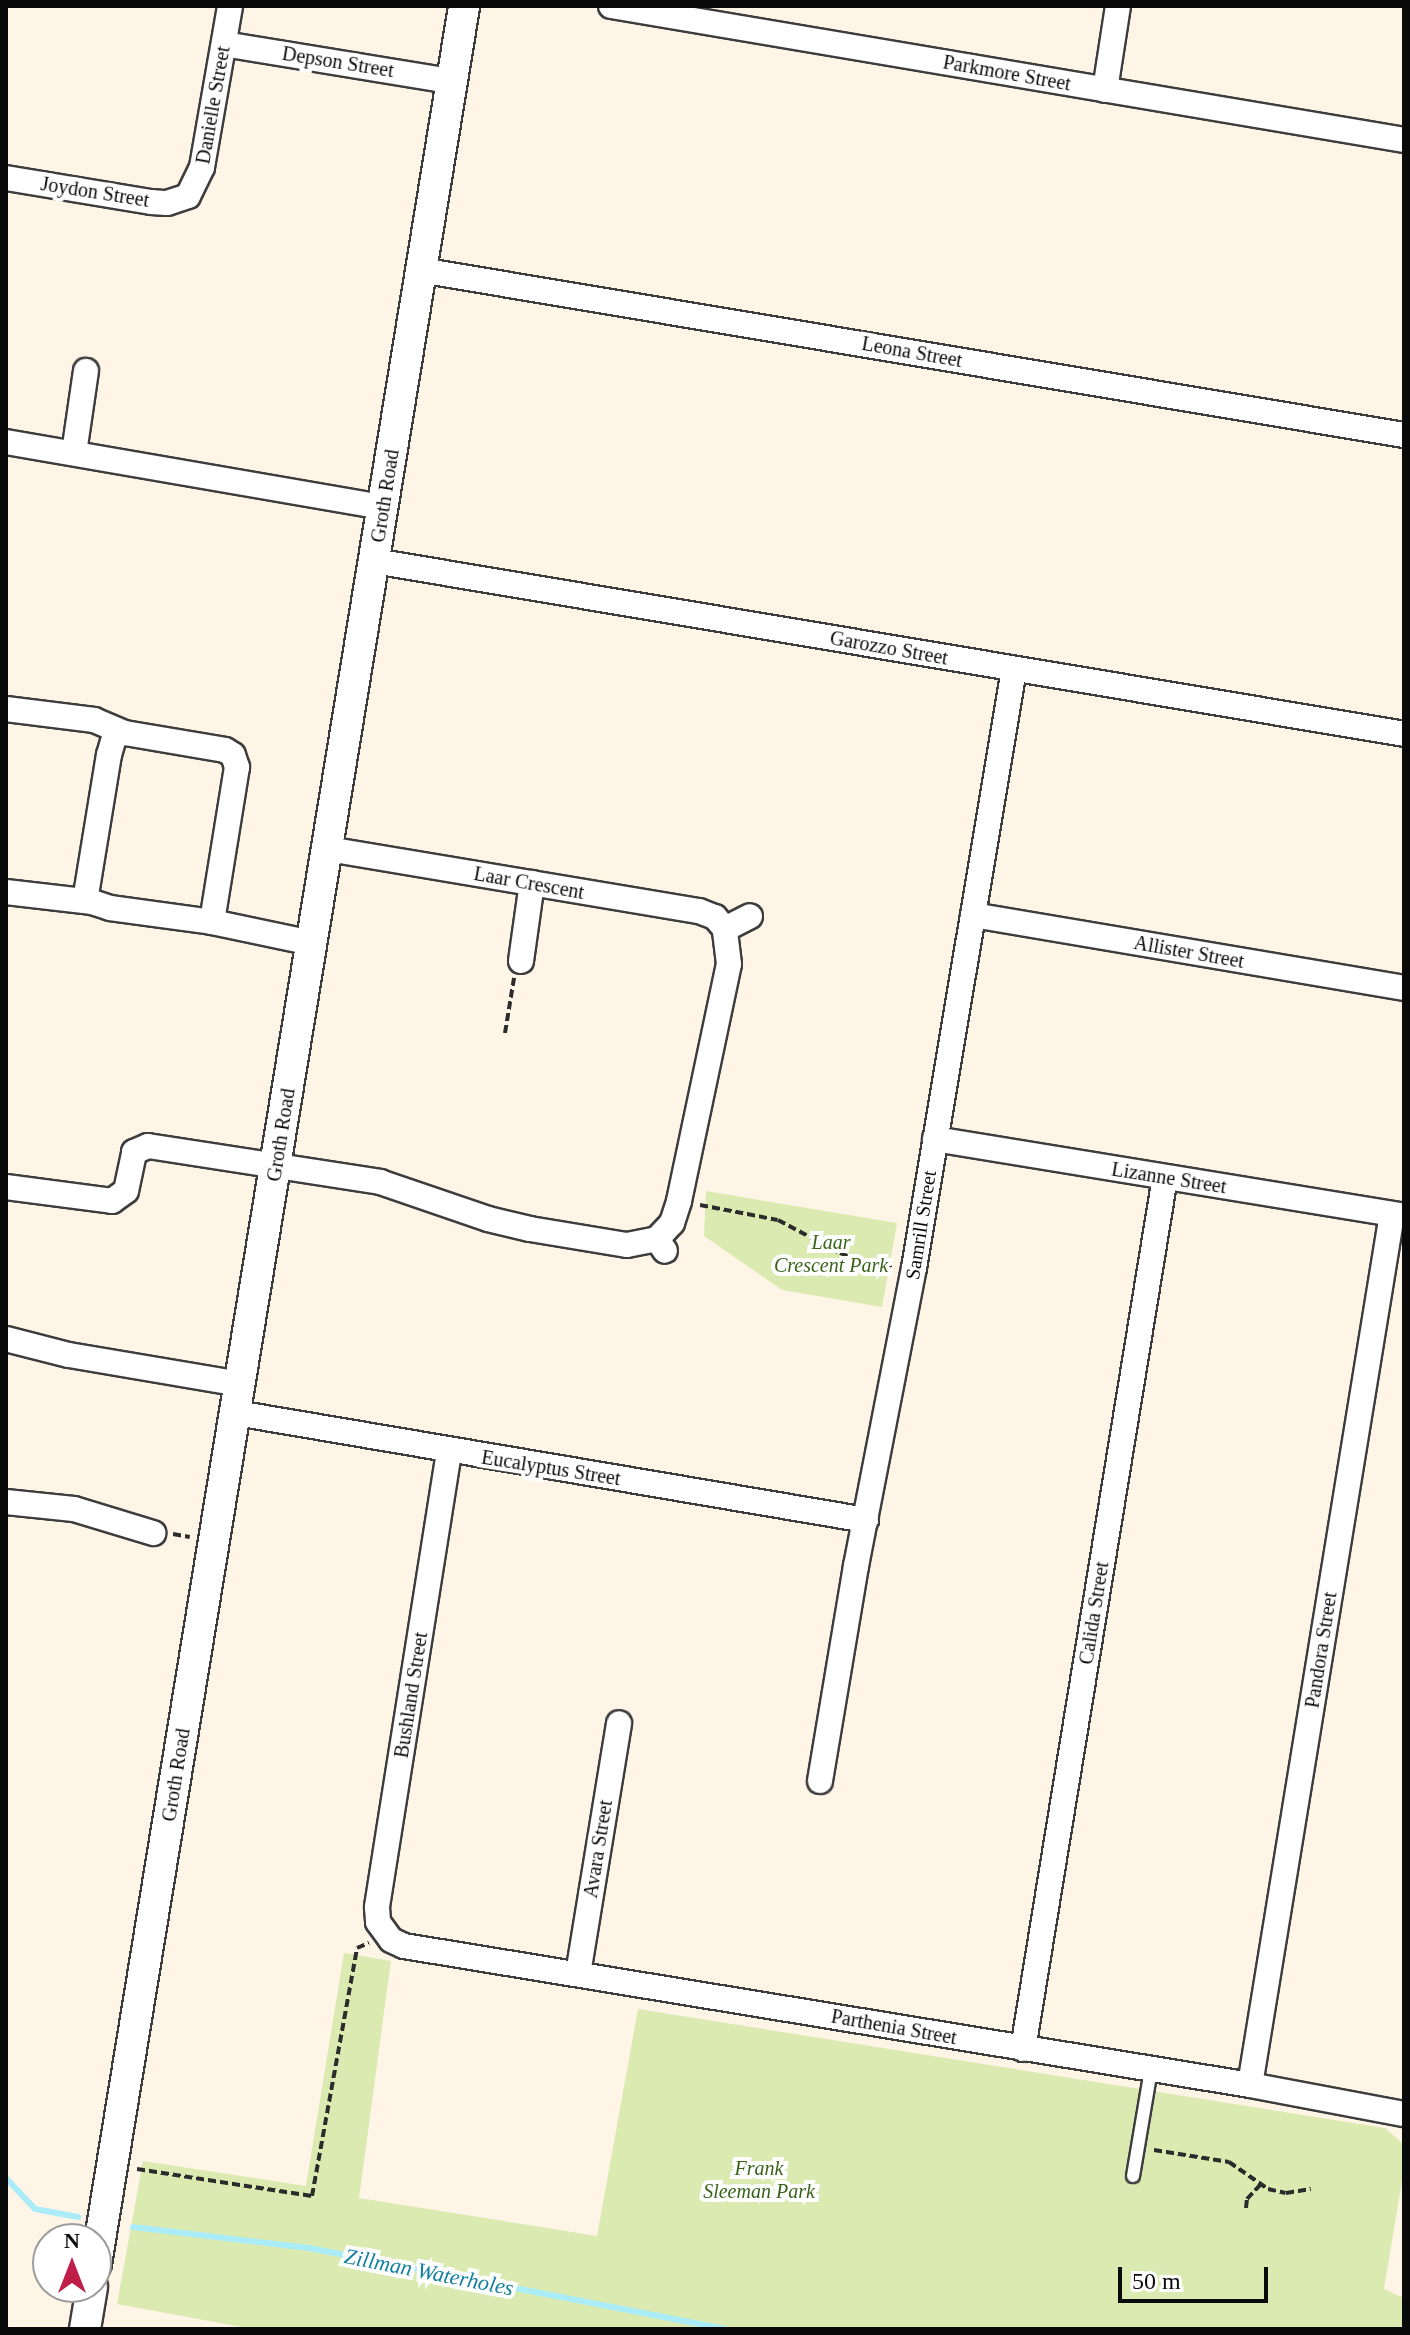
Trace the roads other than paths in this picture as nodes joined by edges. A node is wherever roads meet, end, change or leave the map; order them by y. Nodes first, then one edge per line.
1 (230, 6) edge
2 (464, 6) edge
3 (611, 6) edge
4 (1118, 6) edge
5 (224, 44) junction
6 (451, 81) junction
7 (1105, 90) junction
8 (1404, 140) edge
9 (6, 178) edge
10 (184, 199) joint
11 (420, 270) junction
12 (86, 371) dead end
13 (1404, 435) edge
14 (6, 442) edge
15 (74, 453) junction
16 (383, 507) junction
17 (374, 561) junction
18 (1014, 669) junction
19 (6, 709) edge
20 (116, 730) junction
21 (1404, 734) edge
22 (328, 849) junction
23 (532, 883) junction
24 (6, 892) edge
25 (85, 901) junction
26 (973, 915) junction
27 (750, 916) dead end
28 (212, 922) junction
29 (725, 929) junction
30 (312, 943) junction
31 (521, 961) road end
32 (1404, 988) edge
33 (935, 1139) junction
34 (276, 1167) junction
35 (1165, 1177) junction
36 (6, 1187) edge
37 (1398, 1215) edge
38 (6, 1339) edge
39 (238, 1398) junction
40 (449, 1452) junction
41 (6, 1502) edge
42 (866, 1520) junction
43 (153, 1533) dead end
44 (619, 1723) dead end
45 (820, 1781) dead end
46 (386, 1936) joint
47 (578, 1974) junction
48 (1023, 2049) junction
49 (1151, 2070) junction
50 (1250, 2085) junction
51 (1404, 2114) edge
52 (1133, 2176) dead end
53 (103, 2223) edge
54 (89, 2303) edge
55 (85, 2329) edge

1 - 5 street, Danielle Street
2 - 6 street, Groth Road
3 - 7 street, Parkmore Street
4 - 7 street
5 - 6 street, Depson Street
5 - 10 street, Danielle Street
6 - 11 street, Groth Road
7 - 8 street, Parkmore Street
9 - 10 street, Joydon Street
11 - 13 street, Leona Street
11 - 16 street, Groth Road
12 - 15 street
14 - 15 street
15 - 16 street
16 - 17 street, Groth Road
17 - 18 street, Garozzo Street
17 - 22 street, Groth Road
18 - 21 street, Garozzo Street
18 - 26 street, Samrill Street
19 - 20 street
20 - 25 street
20 - 28 street
22 - 23 street, Laar Crescent
22 - 30 street, Groth Road
23 - 29 street, Laar Crescent
23 - 31 street
24 - 25 street
25 - 28 street
26 - 32 street, Allister Street
26 - 33 street, Samrill Street
27 - 29 street
28 - 30 street
29 - 34 street
30 - 34 street, Groth Road
33 - 35 street, Lizanne Street
33 - 42 street, Samrill Street
34 - 36 street
34 - 39 street, Groth Road
35 - 37 street, Lizanne Street
35 - 48 street, Calida Street
37 - 50 street, Pandora Street
38 - 39 street, Eucalyptus Street
39 - 40 street, Eucalyptus Street
39 - 53 street, Groth Road
40 - 42 street, Eucalyptus Street
40 - 46 street, Bushland Street
41 - 43 street
42 - 45 street, Samrill Street
44 - 47 street, Avara Street
46 - 47 street, Parthenia Street
47 - 48 street, Parthenia Street
48 - 49 street, Parthenia Street
49 - 50 street, Parthenia Street
49 - 52 lane
50 - 51 street, Parthenia Street
54 - 55 street

